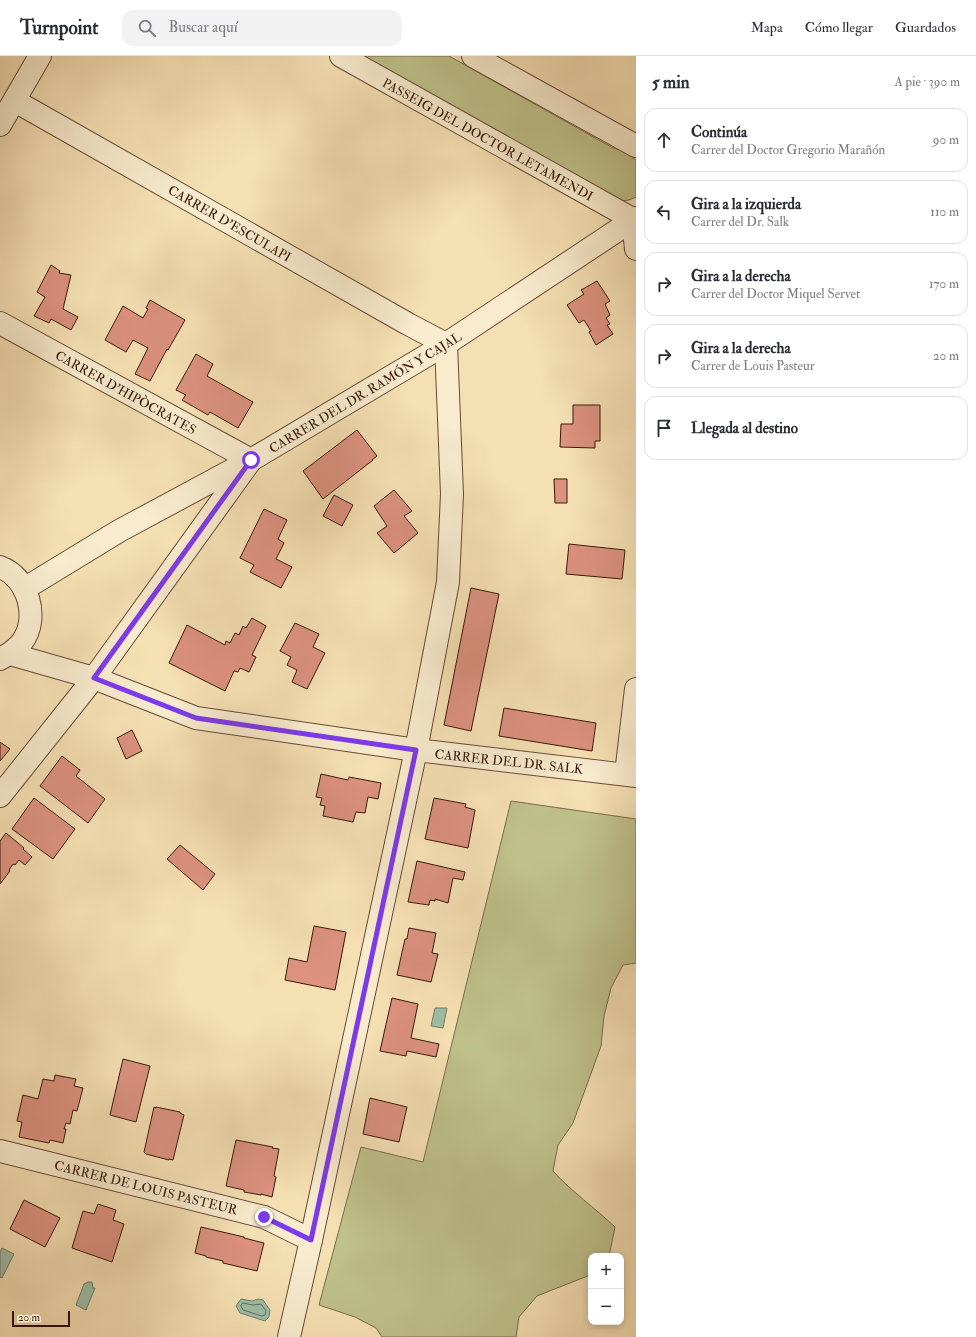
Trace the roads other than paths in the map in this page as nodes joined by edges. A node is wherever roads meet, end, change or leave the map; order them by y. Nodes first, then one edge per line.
1 (40, 56) edge
2 (341, 56) edge
3 (473, 56) edge
4 (15, 101) junction
5 (0, 125) edge
6 (636, 146) edge
7 (635, 220) edge
8 (636, 249) edge
9 (0, 323) edge
10 (446, 344) junction
11 (251, 460) junction
12 (0, 567) edge
13 (24, 589) junction
14 (5, 656) edge
15 (94, 678) junction
16 (636, 689) edge
17 (416, 750) junction
18 (631, 775) edge
19 (0, 796) edge
20 (0, 1151) edge
21 (311, 1240) junction
22 (289, 1337) edge

1 - 4 street
2 - 7 street, PASSEIG DEL DOCTOR LETAMENDI
3 - 6 street
4 - 5 street
4 - 10 street, CARRER D'ESCULAPI
7 - 8 street
7 - 10 street, CARRER DEL DR. RAMÓN Y CAJAL
9 - 11 street, CARRER D'HIPÒCRATES
10 - 11 street, CARRER DEL DR. RAMÓN Y CAJAL
10 - 17 street
11 - 13 street, CARRER DEL DR. RAMÓN Y CAJAL
11 - 15 street
12 - 13 street
13 - 14 street
14 - 15 street, CARRER DEL DR. SALK
15 - 17 street, CARRER DEL DR. SALK
15 - 19 street
16 - 18 street
17 - 18 street, CARRER DEL DR. SALK
17 - 21 street
20 - 21 street, CARRER DE LOUIS PASTEUR
21 - 22 street

